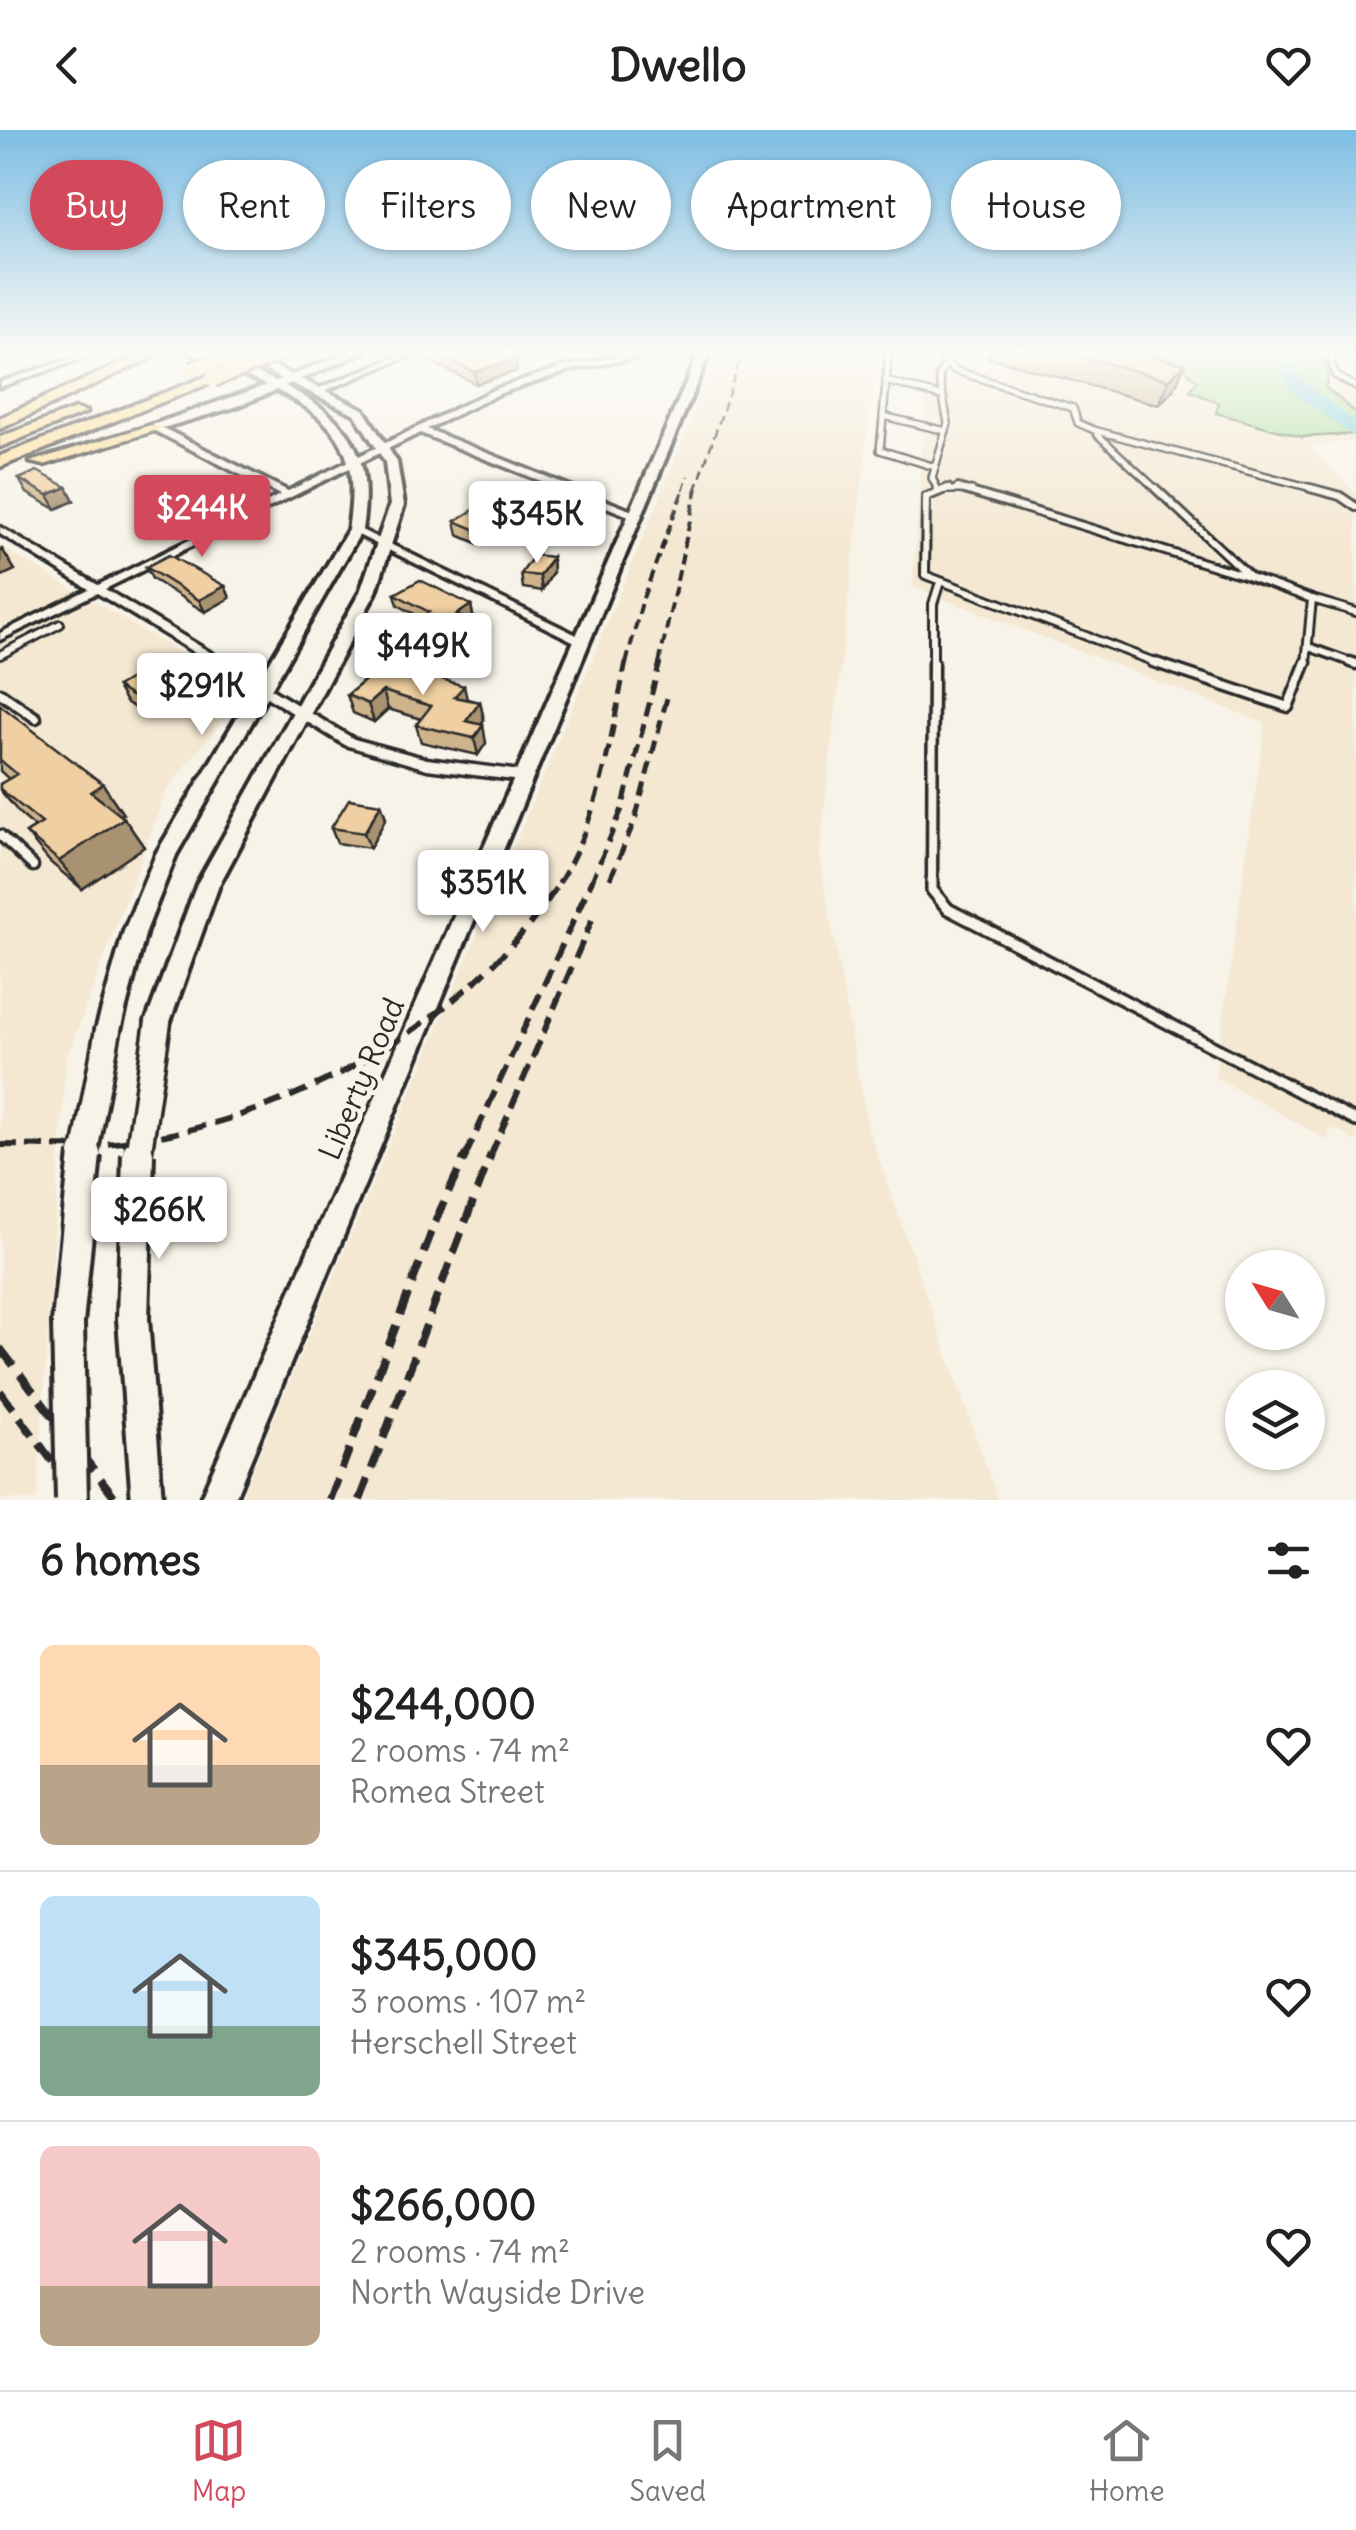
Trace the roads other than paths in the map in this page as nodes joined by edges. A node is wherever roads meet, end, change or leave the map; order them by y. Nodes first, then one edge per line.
1 (72, 415) edge
2 (121, 415) edge
3 (192, 415) edge
4 (319, 415) edge
5 (361, 415) edge
6 (453, 415) edge
7 (676, 415) edge
8 (944, 415) edge
9 (1075, 415) edge
10 (883, 416) joint
11 (156, 428) junction
12 (421, 430) junction
13 (1094, 430) junction
14 (946, 431) junction
15 (0, 442) edge
16 (384, 447) junction
17 (0, 462) edge
18 (357, 462) junction
19 (936, 467) junction
20 (0, 474) edge
21 (938, 490) junction
22 (288, 495) junction
23 (1356, 507) edge
24 (632, 514) junction
25 (0, 530) edge
26 (354, 530) junction
27 (387, 545) junction
28 (1250, 576) junction
29 (939, 585) junction
30 (98, 589) junction
31 (1312, 599) junction
32 (1356, 612) edge
33 (60, 624) dead end
34 (0, 638) edge
35 (580, 641) junction
36 (1309, 647) junction
37 (0, 655) edge
38 (1356, 664) edge
39 (260, 690) junction
40 (0, 693) edge
41 (298, 714) junction
42 (36, 718) dead end
43 (521, 776) junction
44 (0, 835) edge
45 (33, 866) dead end
46 (1356, 1121) edge
47 (72, 1500) edge
48 (147, 1500) edge
49 (217, 1500) edge

1 - 15 highway, bridge
2 - 17 highway, bridge
3 - 11 main road
4 - 18 main road
5 - 16 main road
6 - 12 street
7 - 24 main road, Liberty Road
8 - 14 lane
9 - 13 lane
10 - 14 lane
10 - 19 lane
11 - 20 highway
11 - 22 street
12 - 16 street
12 - 24 street
13 - 23 lane
13 - 28 lane
14 - 19 lane
16 - 18 street
16 - 27 main road
18 - 22 street
18 - 26 main road
19 - 21 lane
21 - 28 lane
21 - 29 lane
22 - 30 street
24 - 35 main road, Liberty Road
25 - 30 street
26 - 27 street
26 - 39 main road
27 - 35 street
27 - 41 main road
28 - 31 lane
29 - 36 lane
29 - 46 lane
30 - 34 street
30 - 39 street
31 - 32 lane
31 - 36 lane
33 - 37 lane
35 - 43 main road, Liberty Road
36 - 38 lane
39 - 41 street
39 - 47 main road, bridge
40 - 42 lane
41 - 43 street
41 - 48 main road, bridge
43 - 49 main road, Liberty Road
44 - 45 lane

